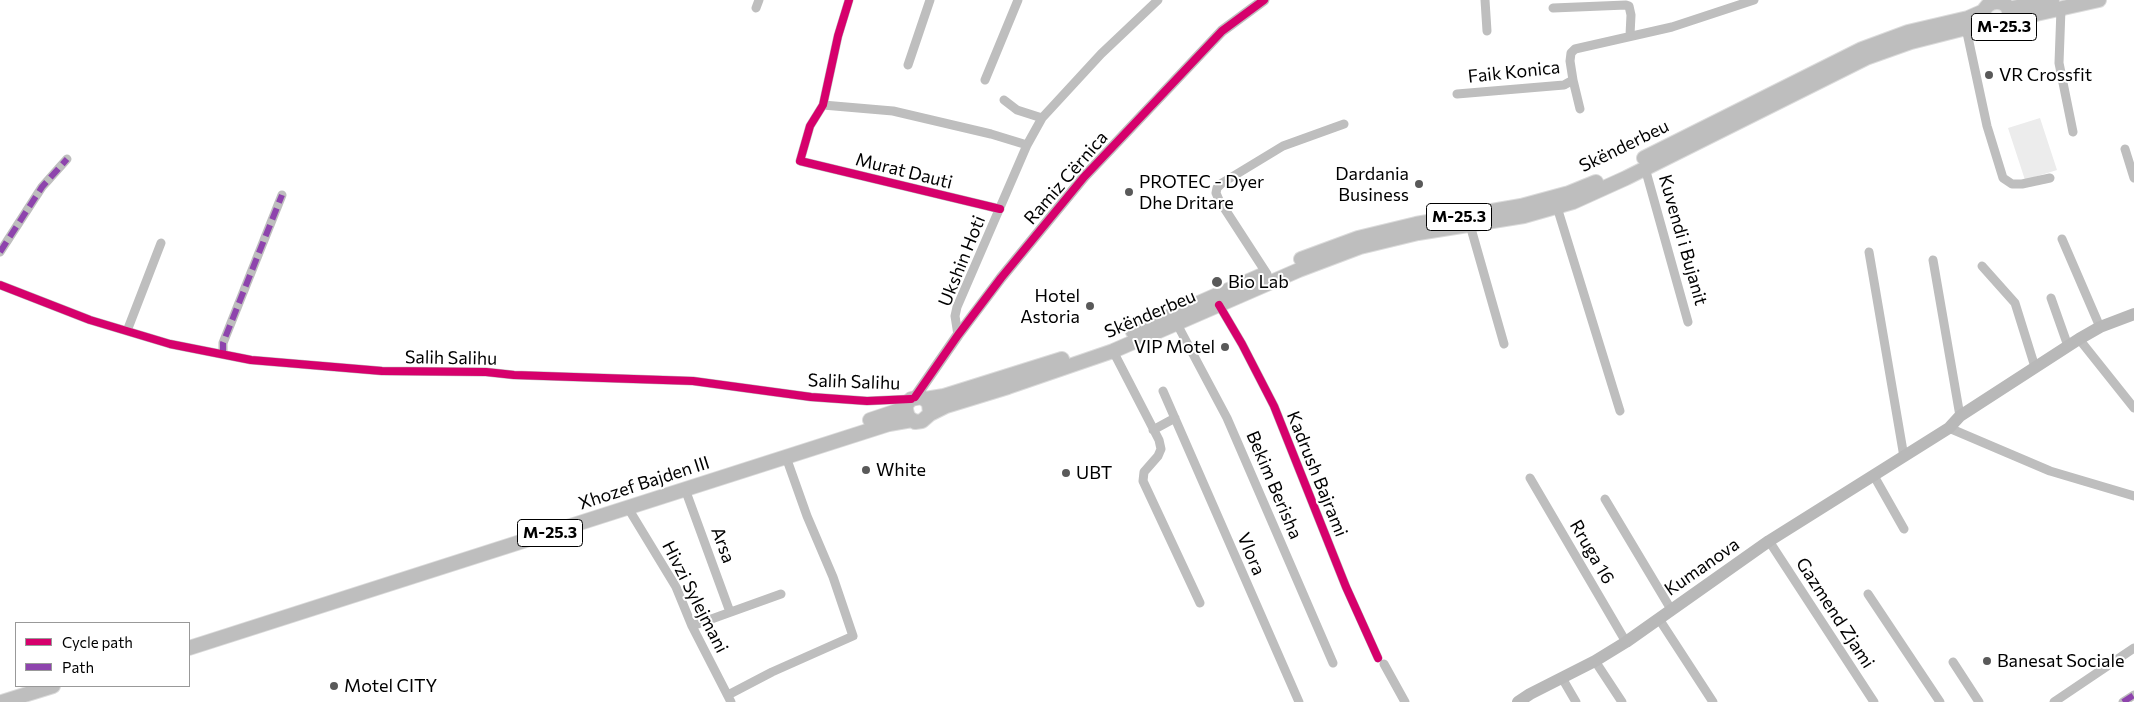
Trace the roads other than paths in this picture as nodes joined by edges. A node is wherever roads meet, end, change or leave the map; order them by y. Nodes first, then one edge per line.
1 (849, 0) edge
2 (930, 0) edge
3 (1018, 0) edge
4 (1158, 0) edge
5 (1264, 0) edge
6 (1485, 0) edge
7 (1754, 0) edge
8 (2099, 0) edge
9 (1987, 5) edge
10 (2056, 5) edge
11 (1553, 8) dead end
12 (2006, 8) edge
13 (1987, 26) junction
14 (1966, 28) junction
15 (1487, 31) dead end
16 (1630, 35) junction
17 (908, 65) dead end
18 (985, 80) dead end
19 (1573, 80) junction
20 (1457, 94) dead end
21 (1004, 100) dead end
22 (823, 105) junction
23 (1580, 109) dead end
24 (1042, 118) junction
25 (1344, 124) dead end
26 (2073, 132) dead end
27 (1027, 145) junction
28 (2125, 149) dead end
29 (67, 159) dead end
30 (1645, 168) junction
31 (2050, 178) dead end
32 (2134, 178) edge
33 (282, 195) dead end
34 (1557, 207) junction
35 (1000, 209) junction
36 (1470, 225) junction
37 (2062, 239) dead end
38 (161, 243) dead end
39 (0, 252) edge
40 (1869, 252) dead end
41 (1933, 260) dead end
42 (1982, 266) dead end
43 (1266, 274) junction
44 (0, 285) edge
45 (2051, 298) dead end
46 (1219, 306) junction
47 (2134, 314) edge
48 (1688, 322) dead end
49 (1177, 324) junction
50 (2100, 327) junction
51 (126, 331) junction
52 (958, 335) junction
53 (2080, 339) junction
54 (1504, 344) dead end
55 (2068, 346) junction
56 (1113, 351) junction
57 (223, 354) junction
58 (2035, 366) junction
59 (1163, 391) dead end
60 (924, 399) junction
61 (2134, 408) edge
62 (1620, 411) dead end
63 (1960, 416) junction
64 (1175, 418) junction
65 (912, 420) junction
66 (1949, 428) junction
67 (1153, 430) junction
68 (786, 457) junction
69 (1904, 457) junction
70 (1874, 476) junction
71 (1530, 478) dead end
72 (685, 489) junction
73 (2134, 496) edge
74 (1605, 499) dead end
75 (628, 508) junction
76 (1904, 529) dead end
77 (1769, 541) junction
78 (781, 594) dead end
79 (1868, 594) dead end
80 (1200, 604) dead end
81 (1672, 611) junction
82 (730, 612) junction
83 (1659, 620) junction
84 (692, 626) junction
85 (190, 638) edge
86 (1626, 642) junction
87 (190, 648) edge
88 (2134, 648) edge
89 (1595, 661) junction
90 (1954, 662) dead end
91 (1333, 663) dead end
92 (1562, 678) junction
93 (51, 687) edge
94 (2134, 694) edge
95 (730, 698) edge
96 (1532, 698) edge
97 (2, 702) edge
98 (1299, 702) edge
99 (1405, 702) edge
100 (1518, 702) edge
101 (1576, 702) edge
102 (1622, 702) edge
103 (1713, 702) edge
104 (1874, 702) edge
105 (1940, 702) edge
106 (1979, 702) edge
107 (2054, 702) edge
108 (2123, 702) edge

1 - 22 street
2 - 17 street
3 - 18 street
4 - 24 street, Ukshin Hoti
5 - 52 street, Ramiz Cërnica
6 - 15 street
7 - 16 street, Faik Konica
8 - 10 main road, M-25.3
9 - 12 main road, M-25.3
9 - 13 main road, M-25.3
9 - 43 main road, Skënderbeu / M-25.3
10 - 12 main road, M-25.3
10 - 26 street
11 - 16 street
12 - 13 main road, M-25.3
13 - 14 main road, Skënderbeu / M-25.3
14 - 30 main road, Skënderbeu / M-25.3
14 - 31 street
16 - 19 street, Faik Konica
19 - 20 street, Faik Konica
19 - 23 street, Faik Konica
21 - 24 street
22 - 27 street
22 - 35 street, Murat Dauti
24 - 27 street, Ukshin Hoti
25 - 43 street
27 - 35 street, Ukshin Hoti
28 - 32 street
29 - 39 street
30 - 34 main road, Skënderbeu / M-25.3
30 - 48 street, Kuvendi i Bujanit
33 - 57 street
34 - 36 main road, Skënderbeu / M-25.3
34 - 62 street
35 - 52 street, Ukshin Hoti
36 - 46 main road, Skënderbeu / M-25.3
36 - 54 street
37 - 50 street
38 - 51 street
40 - 69 street
41 - 63 street
42 - 58 street
43 - 60 main road, Skënderbeu / M-25.3
44 - 51 street, Salih Salihu
45 - 55 street
46 - 49 main road, Skënderbeu / M-25.3
46 - 99 street, Kadrush Bajrami
47 - 50 main road, Kumanova
49 - 56 main road, Skënderbeu / M-25.3
49 - 91 street, Bekim Berisha
50 - 53 main road, Kumanova
51 - 57 street, Salih Salihu
52 - 60 street, Ramiz Cërnica
53 - 55 main road, Kumanova
53 - 61 street
55 - 58 main road, Kumanova
56 - 60 main road, Skënderbeu / M-25.3
56 - 67 street
57 - 60 street, Salih Salihu
58 - 63 main road, Kumanova
59 - 64 street, Vlora
60 - 65 main road
60 - 65 main road, M-25.3
60 - 85 main road, Xhozef Bajden III / M-25.3
63 - 66 main road, Kumanova
64 - 67 street
64 - 98 street, Vlora
65 - 68 main road, Xhozef Bajden III / M-25.3
66 - 69 main road, Kumanova
66 - 73 street
67 - 80 street
68 - 72 main road, Xhozef Bajden III / M-25.3
68 - 95 street
69 - 70 main road, Kumanova
70 - 76 street
70 - 77 main road, Kumanova
71 - 86 street, Rruga 16
72 - 75 main road, Xhozef Bajden III / M-25.3
72 - 82 street, Arsa
74 - 81 street
75 - 84 street, Hivzi Sylejmani
75 - 87 main road, Xhozef Bajden III / M-25.3
77 - 81 main road, Kumanova
77 - 104 street, Gazmend Zjami
78 - 82 street
79 - 105 street
81 - 83 main road, Kumanova
82 - 84 street
83 - 86 main road, Kumanova
83 - 103 street
84 - 95 street, Hivzi Sylejmani
86 - 89 main road, Kumanova
88 - 107 street
89 - 92 main road, Kumanova
89 - 102 street
90 - 106 street
92 - 96 main road, Kumanova
92 - 101 street
93 - 97 main road
94 - 108 street
96 - 100 main road, Kumanova

